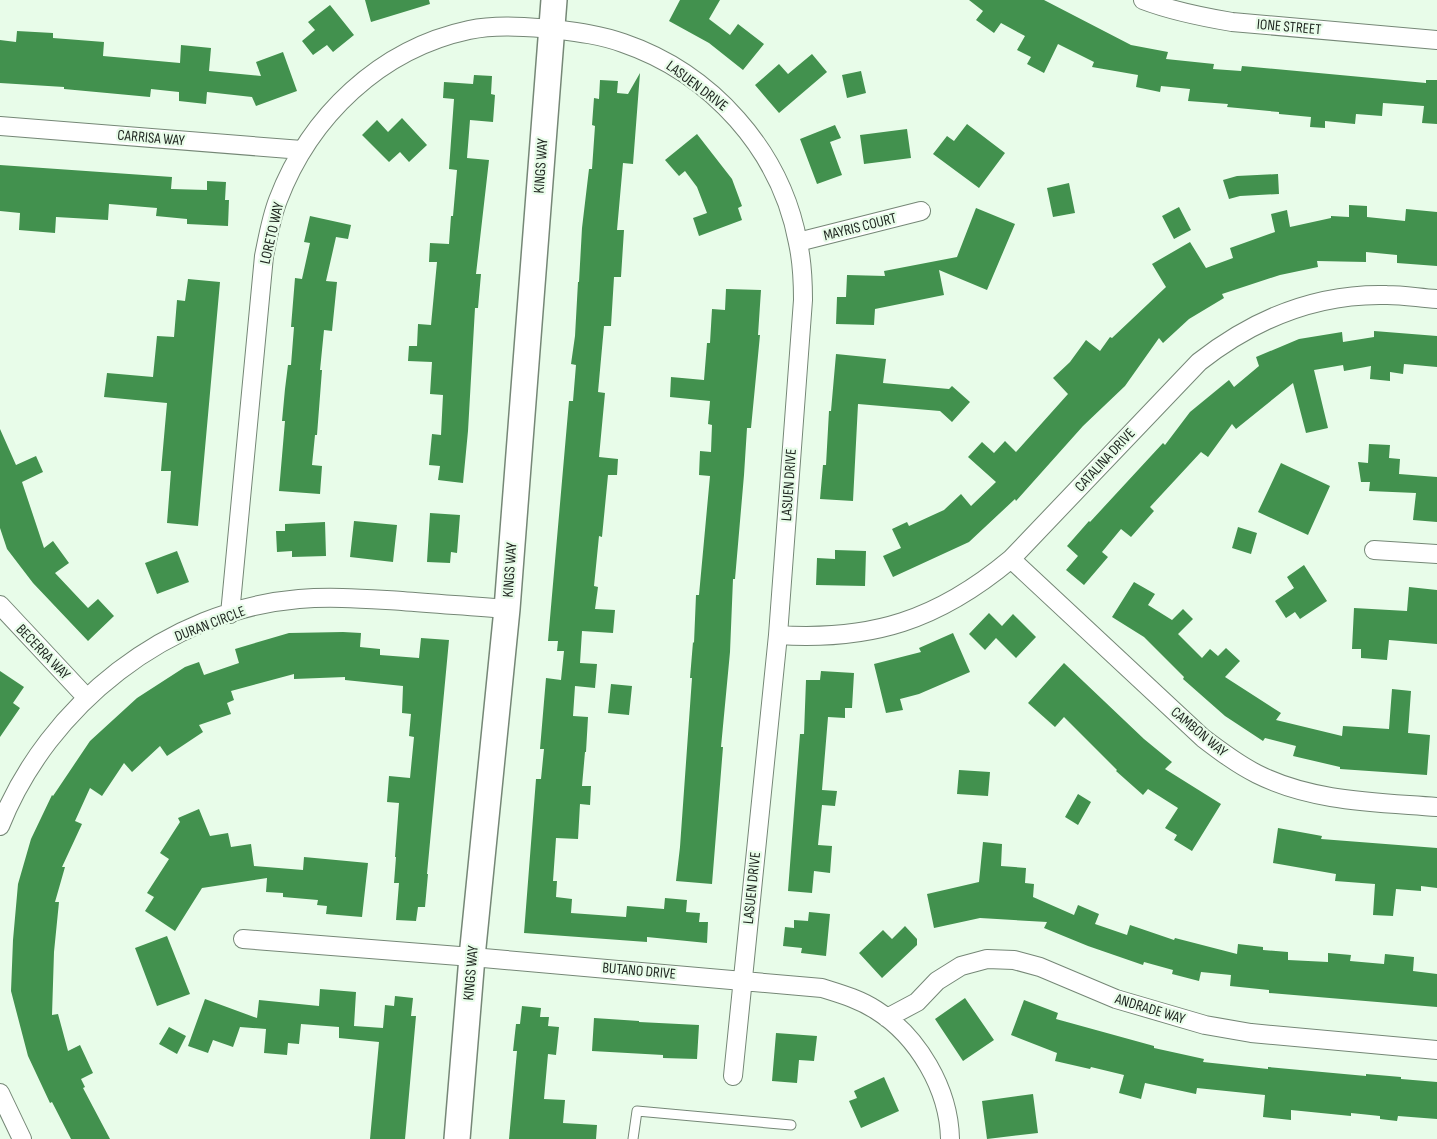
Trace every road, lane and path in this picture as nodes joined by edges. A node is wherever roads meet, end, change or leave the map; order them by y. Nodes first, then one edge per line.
1 (554, 0) edge
2 (1143, 0) edge
3 (552, 29) junction
4 (1437, 40) edge
5 (0, 126) edge
6 (302, 150) junction
7 (922, 211) dead end
8 (798, 242) junction
9 (1437, 299) edge
10 (1374, 550) dead end
11 (1437, 554) edge
12 (1011, 559) junction
13 (0, 605) edge
14 (507, 609) junction
15 (230, 614) junction
16 (778, 635) junction
17 (87, 698) junction
18 (1437, 807) edge
19 (0, 826) edge
20 (243, 939) dead end
21 (472, 957) junction
22 (742, 980) junction
23 (887, 1018) junction
24 (1437, 1050) edge
25 (733, 1076) dead end
26 (0, 1093) edge
27 (792, 1125) dead end
28 (22, 1139) edge
29 (457, 1139) edge
30 (633, 1139) edge
31 (950, 1139) edge

1 - 3 street, KINGS WAY
2 - 4 street, IONE STREET
3 - 6 street, LORETO WAY
3 - 8 street, LASUEN DRIVE
3 - 14 street, KINGS WAY
5 - 6 street, CARRISA WAY
6 - 15 street, LORETO WAY
7 - 8 street, MAYRIS COURT
8 - 16 street, LASUEN DRIVE
9 - 12 street, CATALINA DRIVE
10 - 11 street
12 - 16 street, CATALINA DRIVE
12 - 18 street, CAMBON WAY
13 - 17 street, BECERRA WAY
14 - 15 street, DURAN CIRCLE
14 - 21 street, KINGS WAY
15 - 17 street, DURAN CIRCLE
16 - 22 street, LASUEN DRIVE
17 - 19 street, DURAN CIRCLE
20 - 21 street, BUTANO DRIVE
21 - 22 street, BUTANO DRIVE
21 - 29 street, KINGS WAY
22 - 23 street, BUTANO DRIVE
22 - 25 street, LASUEN DRIVE
23 - 24 street, ANDRADE WAY
23 - 31 street, BUTANO DRIVE
26 - 28 street
27 - 30 lane

